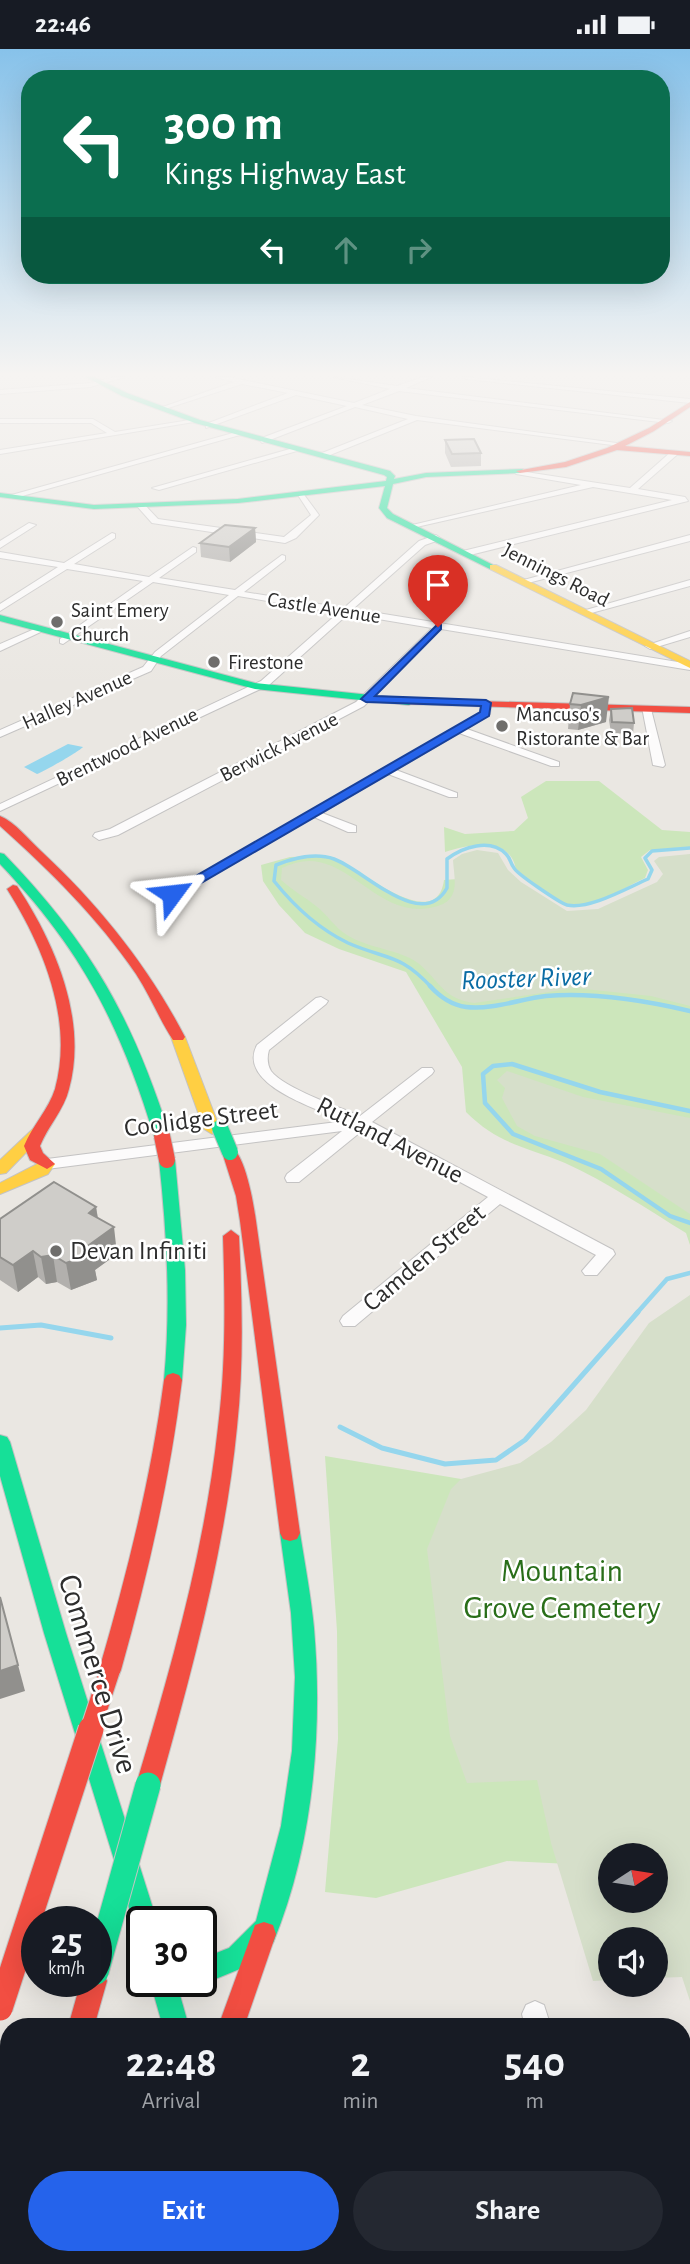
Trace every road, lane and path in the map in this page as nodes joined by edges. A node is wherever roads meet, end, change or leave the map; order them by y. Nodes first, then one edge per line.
1 (65, 480) edge
2 (184, 480) edge
3 (369, 480) edge
4 (386, 480) edge
5 (563, 480) edge
6 (645, 480) edge
7 (591, 485) junction
8 (156, 488) dead end
9 (631, 491) junction
10 (299, 494) junction
11 (6, 496) edge
12 (687, 500) edge
13 (140, 505) junction
14 (32, 526) dead end
15 (412, 526) junction
16 (112, 536) dead end
17 (436, 538) junction
18 (690, 538) edge
19 (0, 545) edge
20 (193, 550) dead end
21 (466, 553) junction
22 (0, 555) edge
23 (282, 558) dead end
24 (68, 566) junction
25 (152, 579) junction
26 (524, 581) junction
27 (690, 583) edge
28 (238, 593) junction
29 (0, 608) edge
30 (346, 611) junction
31 (584, 612) junction
32 (0, 618) edge
33 (0, 624) edge
34 (438, 627) junction
35 (38, 631) junction
36 (690, 634) edge
37 (66, 639) junction
38 (650, 646) junction
39 (0, 648) edge
40 (154, 662) junction
41 (690, 666) edge
42 (250, 688) junction
43 (363, 702) junction
44 (486, 706) junction
45 (690, 710) edge
46 (647, 711) junction
47 (690, 716) edge
48 (457, 729) junction
49 (0, 734) edge
50 (555, 764) dead end
51 (659, 765) dead end
52 (387, 770) junction
53 (453, 795) dead end
54 (0, 808) edge
55 (313, 813) junction
56 (0, 820) edge
57 (352, 829) dead end
58 (99, 835) dead end
59 (0, 857) edge
60 (0, 872) edge
61 (172, 894) dead end
62 (321, 1002) dead end
63 (427, 1071) dead end
64 (362, 1123) junction
65 (40, 1130) junction
66 (224, 1153) junction
67 (47, 1164) junction
68 (0, 1171) edge
69 (293, 1178) dead end
70 (224, 1185) dead end
71 (0, 1189) edge
72 (499, 1196) junction
73 (229, 1222) dead end
74 (591, 1271) dead end
75 (349, 1321) dead end
76 (0, 1442) edge
77 (140, 1906) edge
78 (272, 1910) junction
79 (112, 1914) edge
80 (217, 1966) edge
81 (89, 1997) edge
82 (168, 1997) edge
83 (0, 2008) edge
84 (84, 2018) edge
85 (173, 2018) edge
86 (234, 2018) edge

1 - 11 street
2 - 8 street
3 - 10 main road
4 - 15 main road, Jennings Road
5 - 7 street
6 - 9 street
7 - 9 street
7 - 15 street
9 - 12 street
10 - 13 main road
10 - 13 street
11 - 13 main road
12 - 21 street
14 - 19 street
15 - 17 main road, Jennings Road
16 - 24 street
17 - 21 main road, Jennings Road
17 - 30 street, Brentwood Avenue
18 - 26 street
20 - 25 street
21 - 26 main road, Jennings Road
22 - 24 street, Castle Avenue
23 - 28 street, Halley Avenue
24 - 25 street, Castle Avenue
24 - 29 street
25 - 28 street, Castle Avenue
25 - 37 street
26 - 31 main road, Jennings Road
27 - 31 street
28 - 30 street, Castle Avenue
28 - 40 street, Halley Avenue
30 - 34 street, Castle Avenue
30 - 42 street, Brentwood Avenue
31 - 38 main road, Jennings Road
32 - 35 main road
33 - 35 main road
34 - 41 street, Castle Avenue
34 - 43 street, Berwick Avenue
35 - 37 main road
35 - 39 street
36 - 38 street
37 - 40 main road
38 - 41 main road, Jennings Road
40 - 42 main road
40 - 49 street, Halley Avenue
42 - 43 main road
42 - 54 street, Brentwood Avenue
43 - 44 main road
43 - 58 street, Berwick Avenue
44 - 46 main road
44 - 48 street
45 - 46 main road
46 - 47 main road
46 - 51 street
48 - 50 street
48 - 52 street
52 - 53 street
52 - 55 street
55 - 57 street
55 - 61 street
56 - 66 main road
59 - 83 main road, bridge
60 - 65 main road
62 - 64 street, Rutland Avenue
63 - 64 street
64 - 67 street, Coolidge Street
64 - 69 street
64 - 72 street, Rutland Avenue
65 - 67 main road
65 - 68 main road
66 - 70 main road
66 - 78 main road
67 - 68 main road, Coolidge Street
67 - 71 main road, Coolidge Street
72 - 74 street, Rutland Avenue
72 - 75 street, Camden Street
73 - 79 main road, bridge
76 - 77 main road, Commerce Drive
78 - 80 main road
78 - 86 main road
81 - 84 main road
82 - 85 main road

